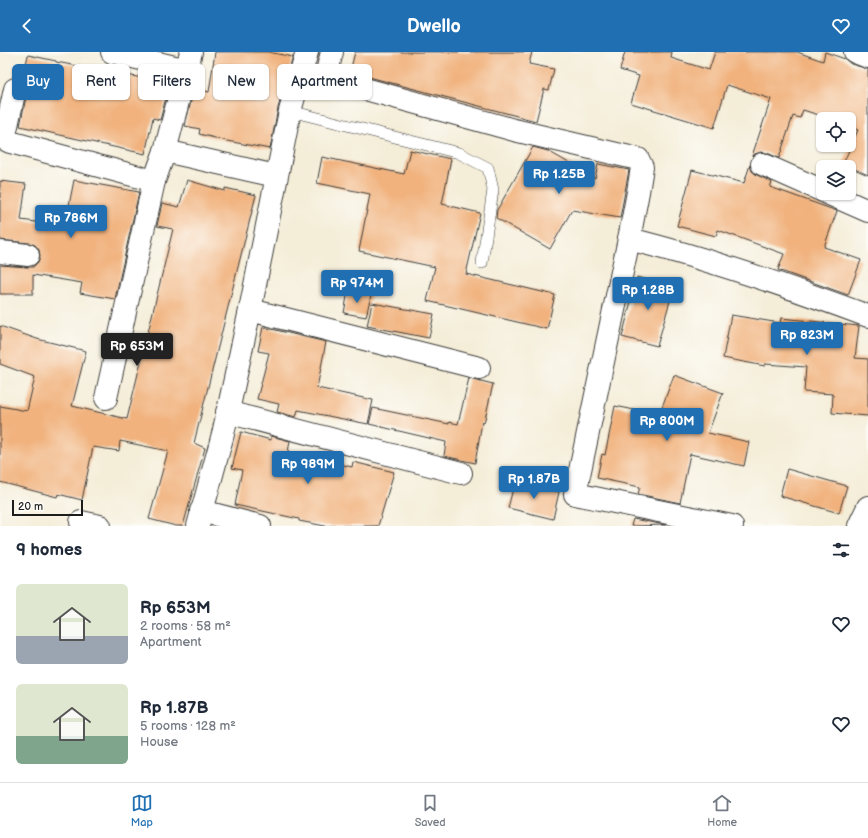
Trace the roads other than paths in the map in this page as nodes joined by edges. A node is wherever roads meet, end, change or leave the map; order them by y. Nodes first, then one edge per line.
1 (112, 52) edge
2 (307, 52) edge
3 (332, 52) edge
4 (855, 52) edge
5 (868, 57) edge
6 (189, 61) edge
7 (13, 100) edge
8 (290, 111) junction
9 (165, 151) junction
10 (762, 164) dead end
11 (276, 176) junction
12 (154, 181) junction
13 (816, 188) edge
14 (843, 200) edge
15 (868, 211) edge
16 (628, 239) junction
17 (0, 252) edge
18 (28, 255) dead end
19 (482, 263) dead end
20 (250, 310) junction
21 (868, 316) edge
22 (479, 368) dead end
23 (106, 398) dead end
24 (227, 412) junction
25 (461, 473) dead end
26 (868, 507) edge
27 (200, 518) edge
28 (260, 526) edge
29 (732, 526) edge
30 (860, 526) edge

1 - 6 street
2 - 8 street
3 - 16 street
4 - 5 street
6 - 9 street
7 - 12 street
8 - 11 street
8 - 19 lane
9 - 11 street
9 - 12 street
10 - 13 street
11 - 20 street
12 - 23 street
14 - 15 street
16 - 21 street
16 - 29 street
17 - 18 street
20 - 22 street
20 - 24 street
24 - 25 street
24 - 27 street
26 - 30 street
27 - 28 street

